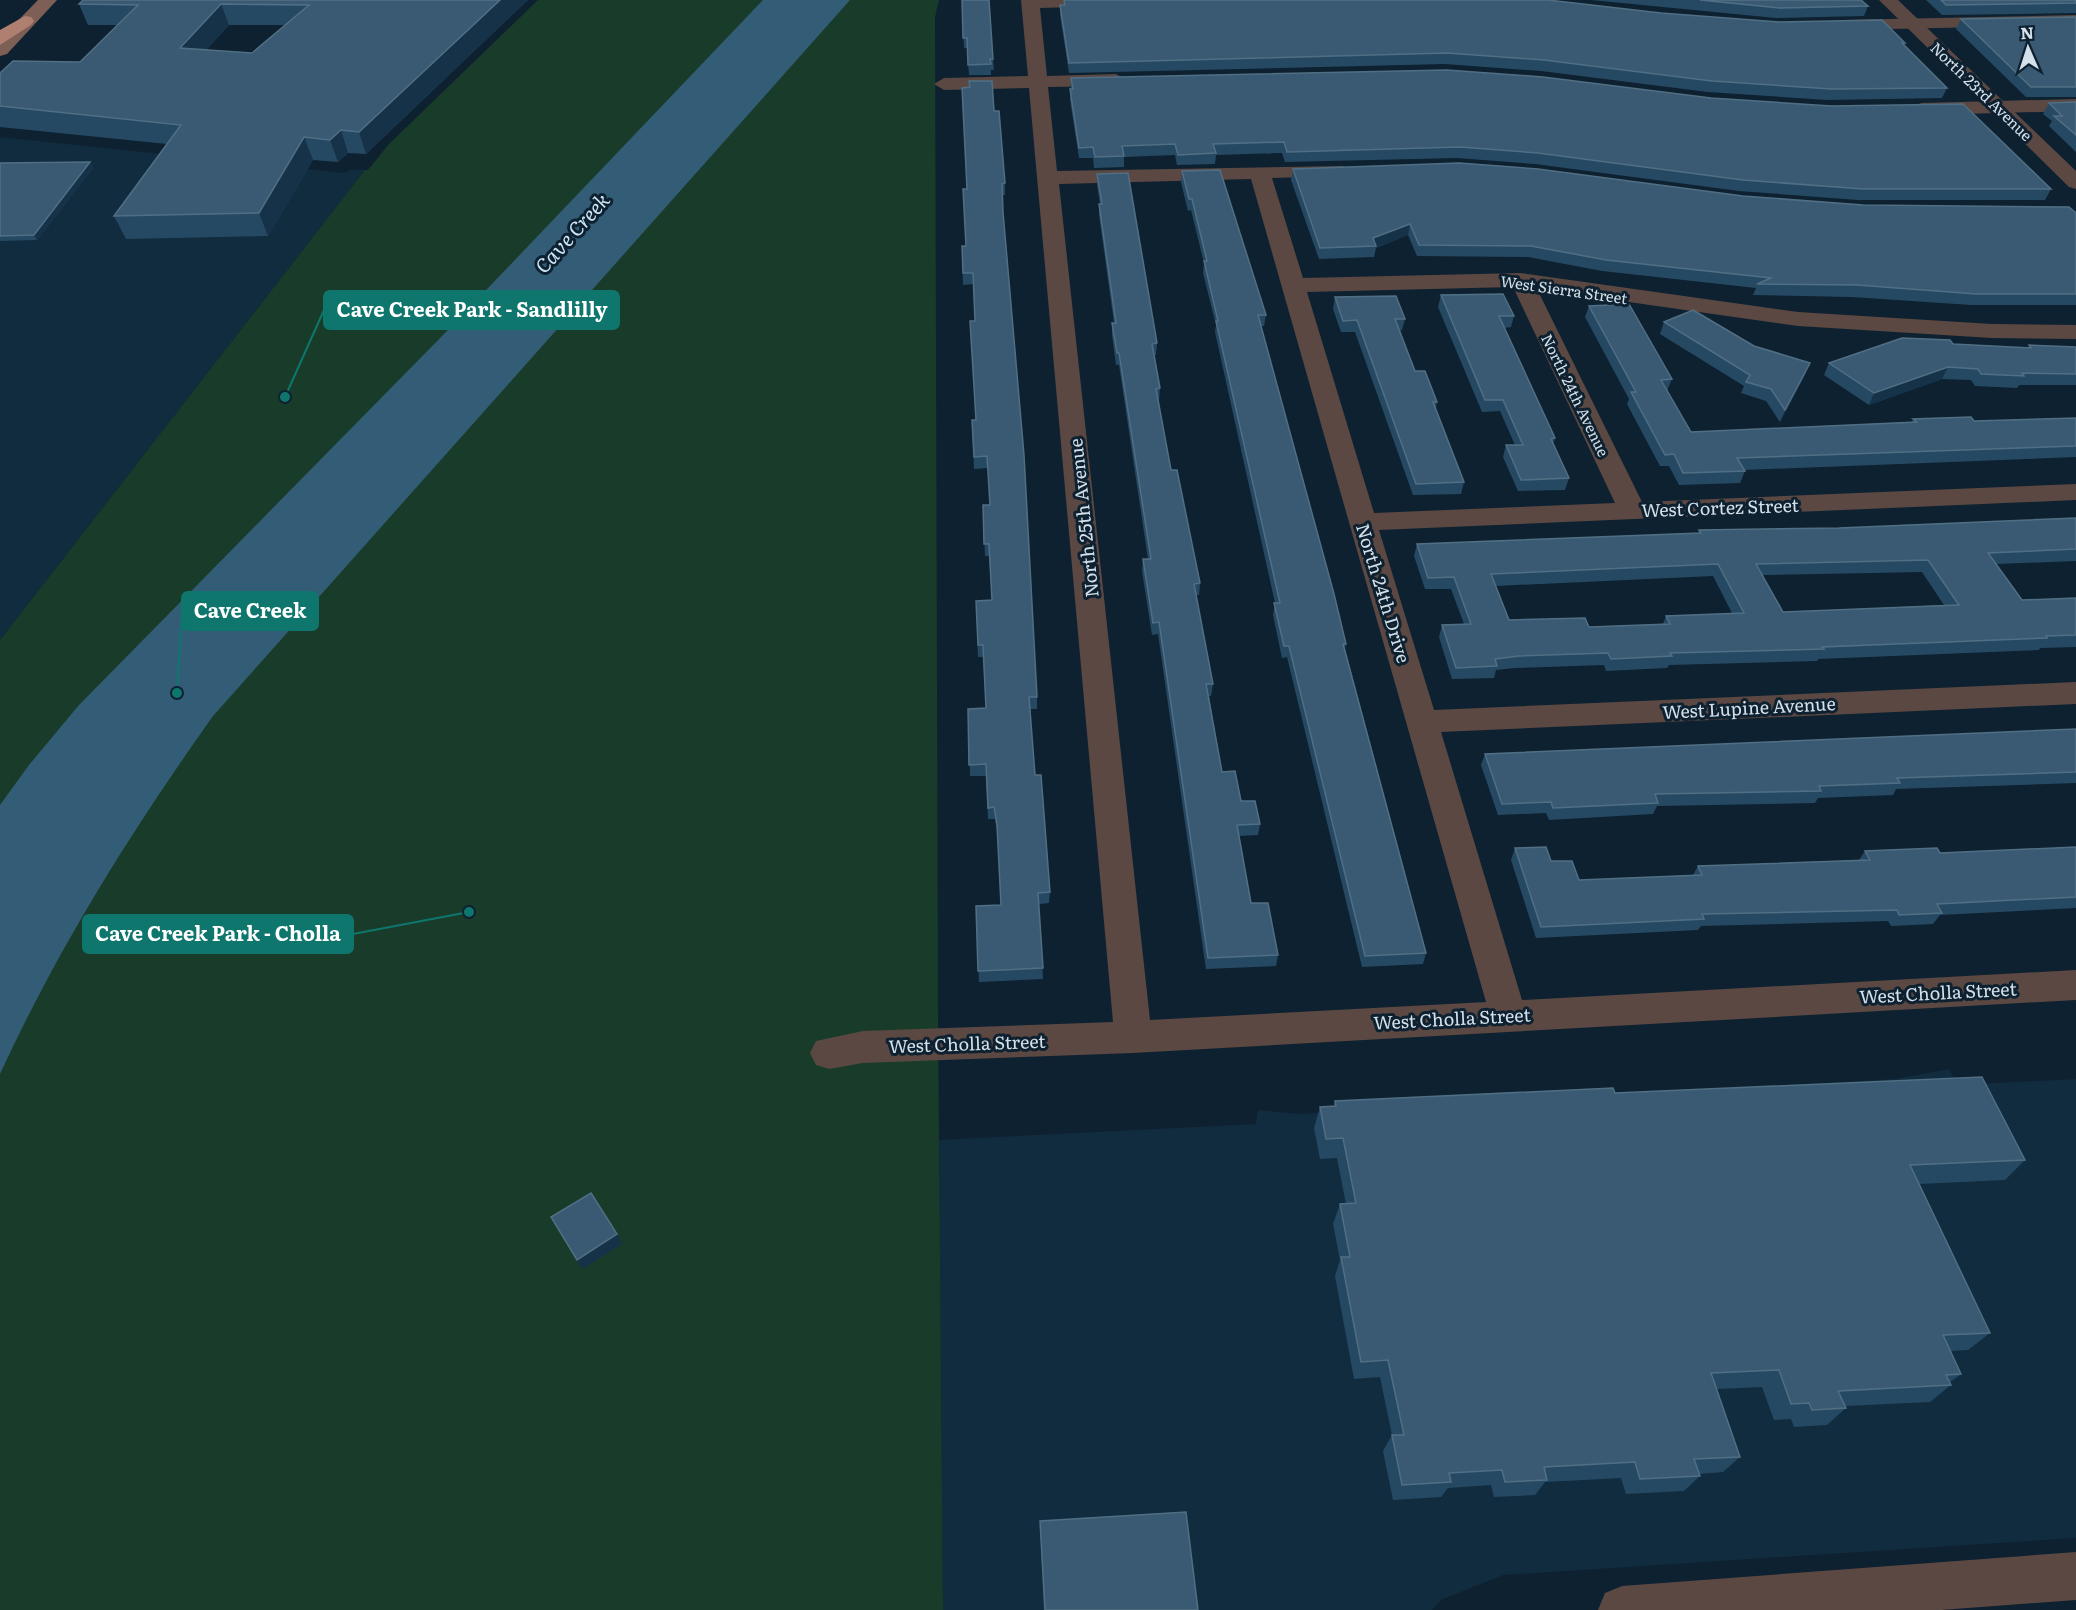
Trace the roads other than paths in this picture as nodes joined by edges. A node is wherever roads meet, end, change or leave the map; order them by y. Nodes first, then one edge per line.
1 (48, 0) edge
2 (1136, 0) edge
3 (1888, 0) edge
4 (1030, 1) edge
5 (2076, 20) edge
6 (25, 21) junction
7 (1913, 24) junction
8 (1818, 26) edge
9 (0, 39) edge
10 (0, 50) edge
11 (1133, 80) edge
12 (1039, 82) junction
13 (944, 84) dead end
14 (2076, 105) edge
15 (1999, 107) junction
16 (1902, 109) edge
17 (1352, 169) edge
18 (1260, 172) junction
19 (1047, 178) junction
20 (2076, 183) edge
21 (1521, 280) junction
22 (1294, 285) junction
23 (2076, 332) edge
24 (2076, 492) edge
25 (1632, 510) junction
26 (1363, 522) junction
27 (2076, 693) edge
28 (1423, 722) junction
29 (2076, 985) edge
30 (1508, 1015) junction
31 (1133, 1037) junction
32 (829, 1053) dead end
33 (2076, 1576) edge
34 (1622, 1610) edge

1 - 6 main road
2 - 4 street
3 - 7 street, North 23rd Avenue
4 - 12 street, North 25th Avenue
5 - 7 street
6 - 9 highway
6 - 10 main road
7 - 8 street
7 - 15 street, North 23rd Avenue
11 - 12 street
12 - 13 street
12 - 19 street, North 25th Avenue
14 - 15 street
15 - 16 street
15 - 20 street, North 23rd Avenue
17 - 18 street
18 - 19 street
18 - 22 street, North 24th Drive
19 - 31 street, North 25th Avenue
21 - 22 street, West Sierra Street
21 - 23 street, West Sierra Street
21 - 25 street, North 24th Avenue
22 - 26 street, North 24th Drive
24 - 25 street, West Cortez Street
25 - 26 street, West Cortez Street
26 - 28 street, North 24th Drive
27 - 28 street, West Lupine Avenue
28 - 30 street, North 24th Drive
29 - 30 street, West Cholla Street
30 - 31 street, West Cholla Street
31 - 32 street, West Cholla Street
33 - 34 street

